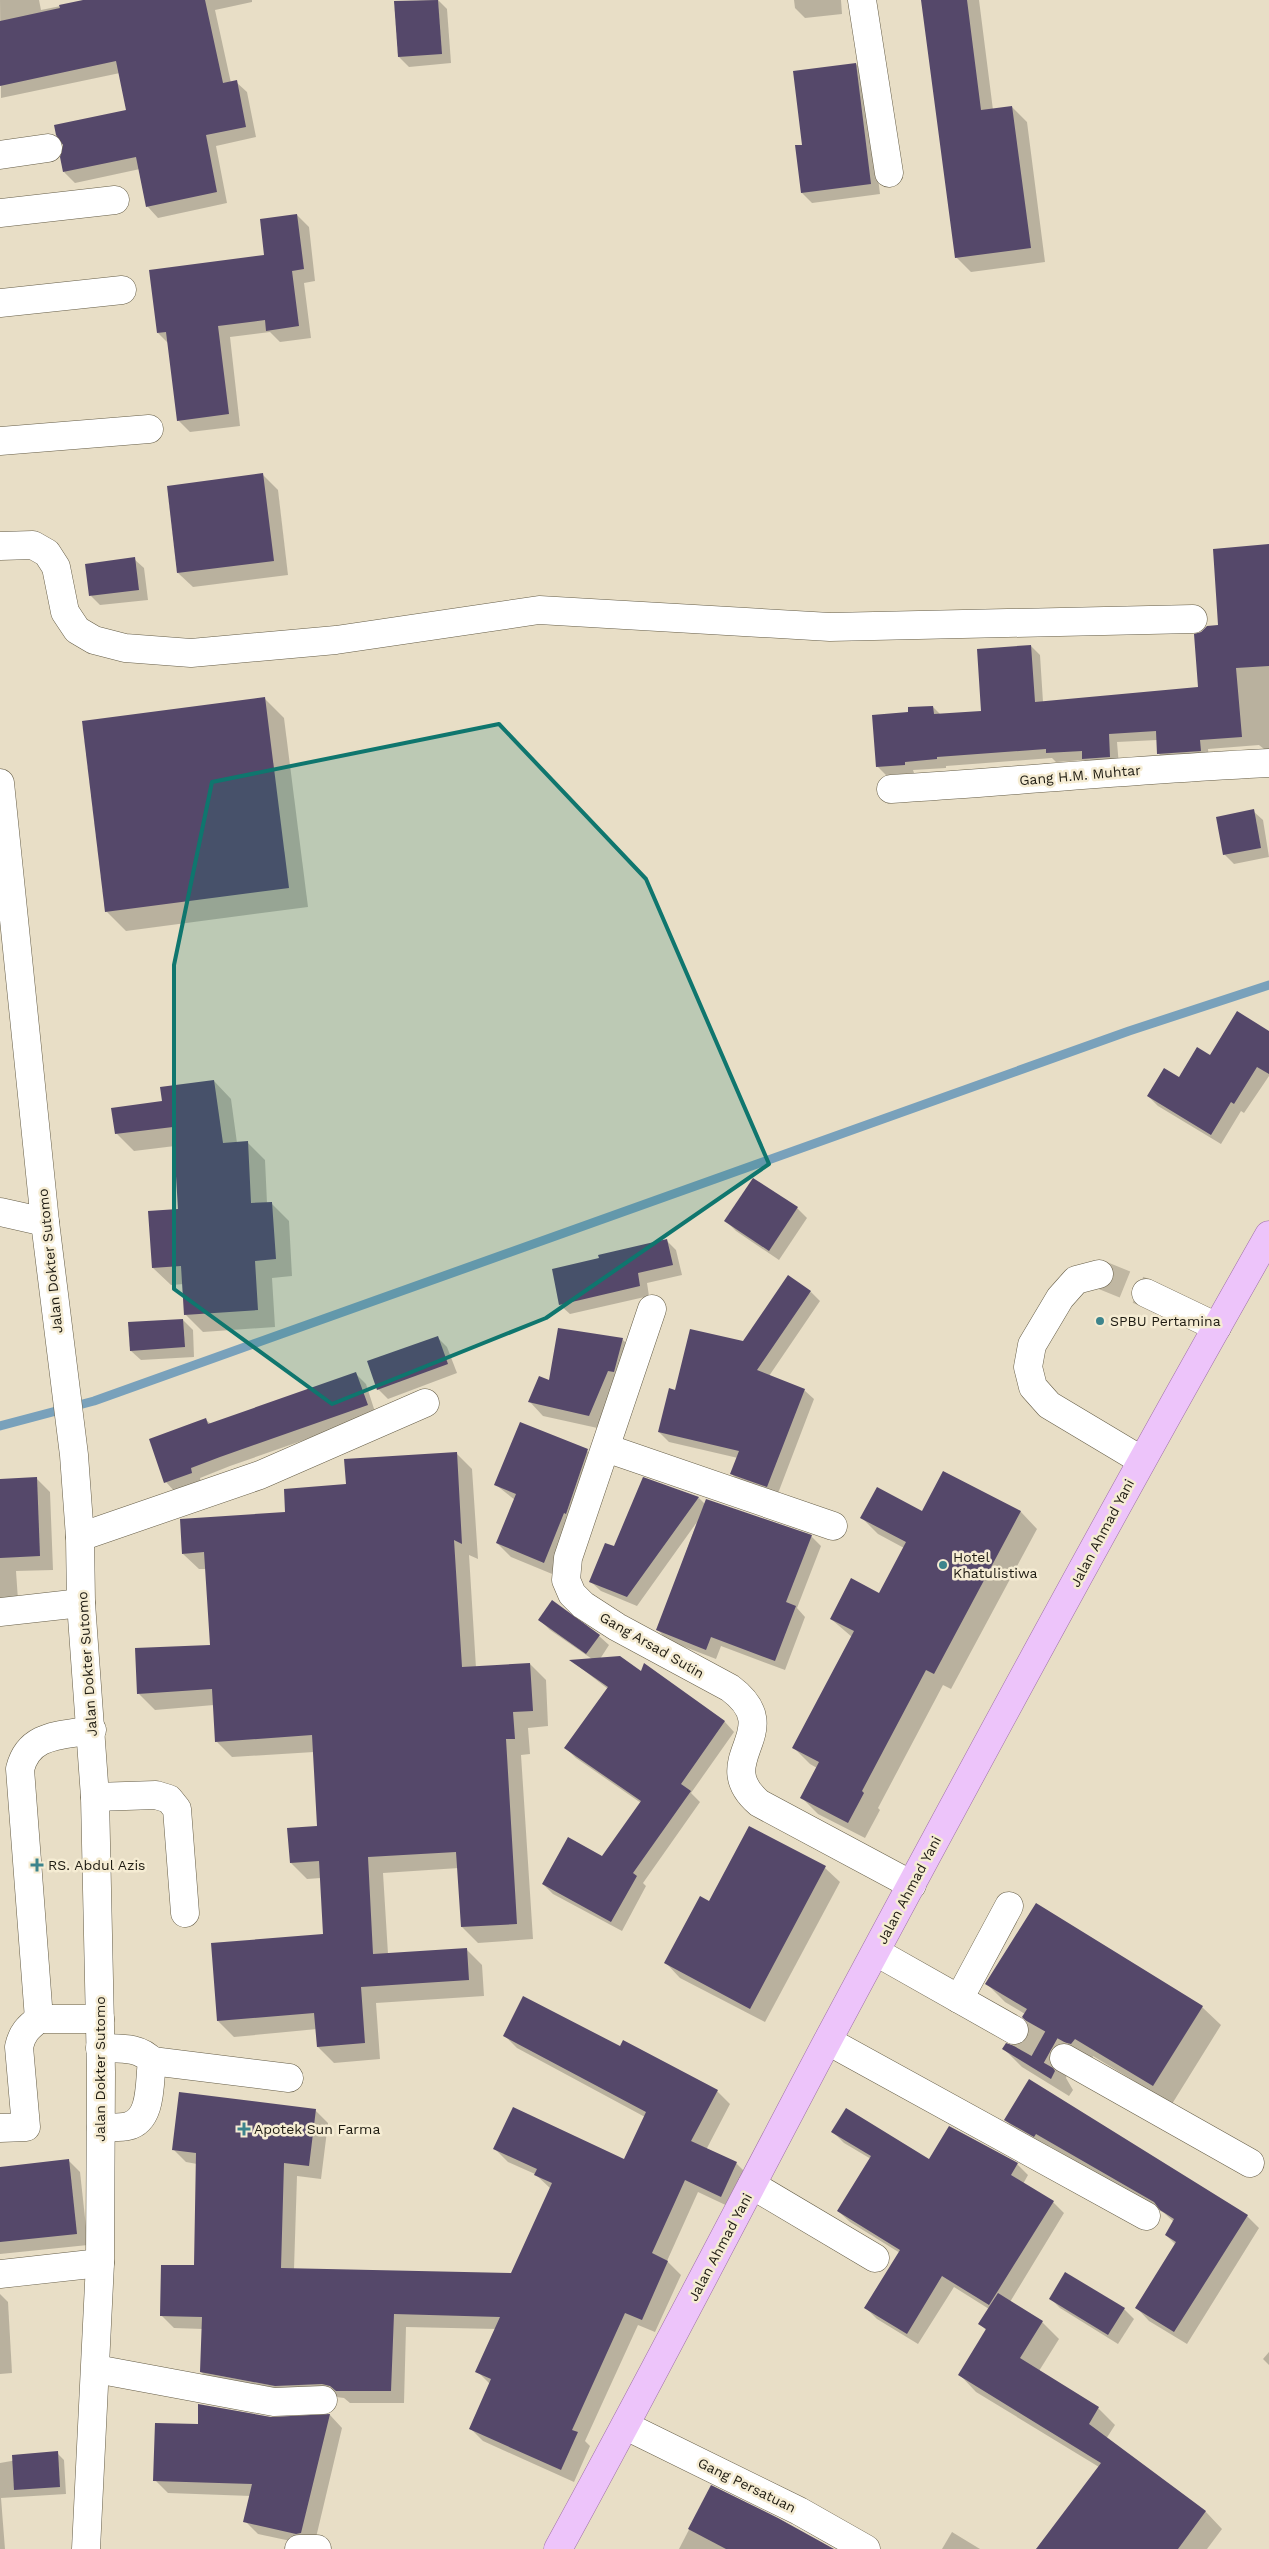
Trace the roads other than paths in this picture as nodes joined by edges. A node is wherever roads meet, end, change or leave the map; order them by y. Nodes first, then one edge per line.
1 (862, 0) edge
2 (48, 148) dead end
3 (0, 155) edge
4 (889, 173) dead end
5 (115, 200) dead end
6 (0, 213) edge
7 (122, 290) dead end
8 (0, 303) edge
9 (149, 429) dead end
10 (0, 441) edge
11 (0, 546) edge
12 (1193, 618) dead end
13 (1269, 763) edge
14 (0, 783) edge
15 (891, 789) dead end
16 (0, 1212) edge
17 (45, 1222) junction
18 (1269, 1235) edge
19 (1099, 1274) tunnel mouth
20 (1146, 1292) tunnel mouth
21 (652, 1309) dead end
22 (1217, 1327) junction
23 (425, 1404) dead end
24 (606, 1448) junction
25 (1141, 1460) junction
26 (833, 1526) dead end
27 (80, 1537) junction
28 (81, 1603) junction
29 (0, 1612) edge
30 (92, 1730) junction
31 (96, 1797) junction
32 (912, 1885) junction
33 (1009, 1906) dead end
34 (185, 1913) dead end
35 (876, 1952) junction
36 (958, 1999) junction
37 (39, 2019) junction
38 (100, 2020) junction
39 (1014, 2030) tunnel mouth
40 (828, 2041) junction
41 (100, 2048) junction
42 (1064, 2058) tunnel mouth
43 (152, 2061) junction
44 (289, 2078) dead end
45 (0, 2128) edge
46 (101, 2128) junction
47 (1250, 2164) dead end
48 (752, 2185) junction
49 (1146, 2216) dead end
50 (875, 2258) dead end
51 (100, 2263) junction
52 (0, 2274) edge
53 (96, 2369) junction
54 (323, 2400) dead end
55 (626, 2426) junction
56 (86, 2549) edge
57 (299, 2549) edge
58 (317, 2549) edge
59 (558, 2549) edge
60 (866, 2549) edge

1 - 4 street
2 - 3 street
5 - 6 street
7 - 8 street
9 - 10 street
11 - 12 street
13 - 15 street, Gang H.M. Muhtar
14 - 17 street, Jalan Dokter Sutomo
16 - 17 street
17 - 27 street, Jalan Dokter Sutomo
18 - 22 main road, Jalan Ahmad Yani
19 - 25 street
20 - 22 street
21 - 24 street, Gang Arsad Sutin
22 - 25 main road, Jalan Ahmad Yani
23 - 27 street
24 - 26 street
24 - 32 street, Gang Arsad Sutin
25 - 32 main road, Jalan Ahmad Yani
27 - 28 street, Jalan Dokter Sutomo
28 - 29 street
28 - 30 street, Jalan Dokter Sutomo
30 - 31 street, Jalan Dokter Sutomo
30 - 37 street
31 - 34 street
31 - 38 street, Jalan Dokter Sutomo
32 - 35 main road, Jalan Ahmad Yani
33 - 36 street
35 - 36 street
35 - 40 main road, Jalan Ahmad Yani
36 - 39 street
37 - 38 street
37 - 45 street
38 - 41 street, Jalan Dokter Sutomo
40 - 48 main road, Jalan Ahmad Yani
40 - 49 street
41 - 43 street
41 - 46 street, Jalan Dokter Sutomo
42 - 47 street
43 - 44 street
43 - 46 street
46 - 51 street, Jalan Dokter Sutomo
48 - 50 street
48 - 55 main road, Jalan Ahmad Yani
51 - 52 street
51 - 53 street, Jalan Dokter Sutomo
53 - 54 street
53 - 56 street, Jalan Dokter Sutomo
55 - 59 main road, Jalan Ahmad Yani
55 - 60 street, Gang Persatuan
57 - 58 street

